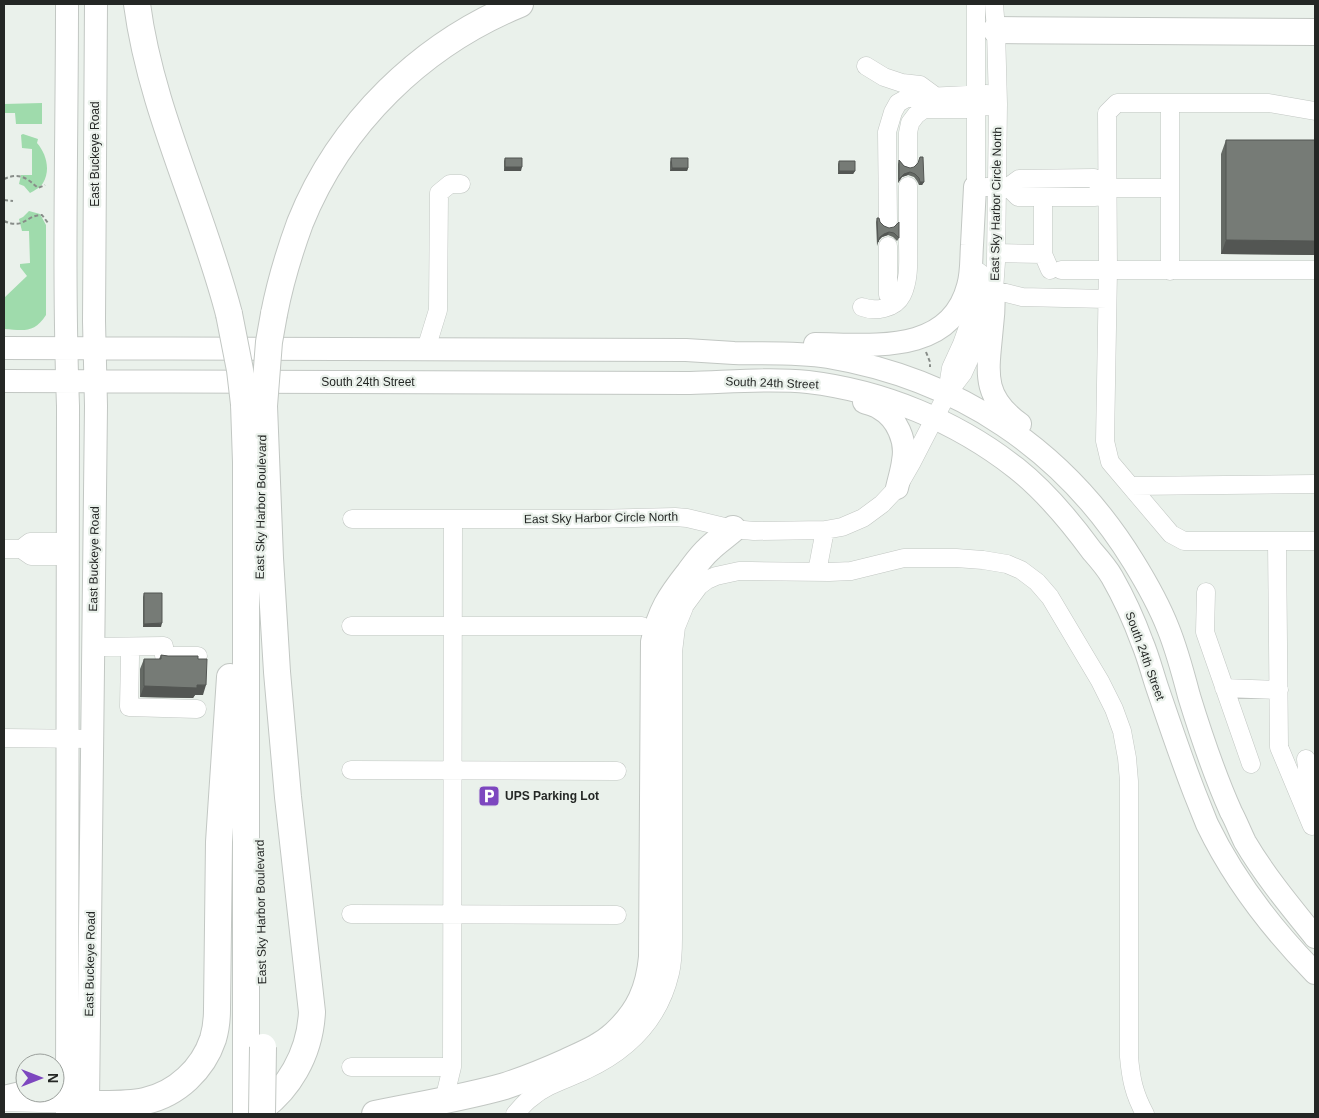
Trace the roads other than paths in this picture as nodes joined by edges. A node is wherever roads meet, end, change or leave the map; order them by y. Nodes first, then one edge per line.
1 (67, 4) edge
2 (96, 4) edge
3 (137, 4) edge
4 (520, 4) edge
5 (976, 4) edge
6 (982, 4) edge
7 (994, 4) edge
8 (996, 30) junction
9 (1315, 32) edge
10 (866, 66) dead end
11 (935, 96) junction
12 (998, 99) junction
13 (976, 101) junction
14 (1170, 103) junction
15 (1315, 111) edge
16 (908, 161) dead end
17 (461, 184) dead end
18 (908, 186) dead end
19 (994, 187) junction
20 (1104, 188) junction
21 (1170, 188) junction
22 (1043, 197) junction
23 (888, 221) dead end
24 (888, 246) dead end
25 (996, 253) junction
26 (1051, 265) junction
27 (1108, 270) junction
28 (1315, 270) edge
29 (1170, 271) junction
30 (906, 278) junction
31 (994, 290) junction
32 (888, 295) junction
33 (1107, 299) junction
34 (4, 348) edge
35 (66, 348) junction
36 (94, 348) junction
37 (426, 350) junction
38 (686, 350) junction
39 (4, 381) edge
40 (67, 381) junction
41 (95, 381) junction
42 (690, 383) junction
43 (947, 394) junction
44 (254, 405) junction
45 (934, 418) junction
46 (1315, 484) edge
47 (1131, 486) junction
48 (897, 488) junction
49 (1092, 503) junction
50 (352, 518) dead end
51 (246, 519) junction
52 (453, 519) junction
53 (733, 529) junction
54 (825, 530) junction
55 (1277, 541) junction
56 (1315, 541) edge
57 (12, 549) edge
58 (67, 549) junction
59 (817, 572) junction
60 (1206, 592) dead end
61 (352, 626) dead end
62 (453, 626) junction
63 (642, 626) dead end
64 (67, 647) junction
65 (93, 647) junction
66 (125, 647) junction
67 (198, 656) edge
68 (1224, 688) junction
69 (1279, 690) junction
70 (197, 709) dead end
71 (4, 738) edge
72 (67, 739) junction
73 (93, 739) junction
74 (1306, 759) dead end
75 (1251, 764) dead end
76 (351, 770) dead end
77 (453, 770) junction
78 (617, 771) dead end
79 (1315, 802) edge
80 (1312, 826) dead end
81 (351, 914) dead end
82 (452, 914) junction
83 (617, 915) dead end
84 (1315, 937) edge
85 (1315, 973) edge
86 (67, 1010) junction
87 (254, 1046) junction
88 (58, 1053) edge
89 (351, 1067) dead end
90 (452, 1067) junction
91 (444, 1100) junction
92 (4, 1102) edge
93 (78, 1109) edge
94 (246, 1114) edge
95 (253, 1114) edge
96 (262, 1114) edge
97 (375, 1114) edge
98 (515, 1114) edge
99 (1144, 1114) edge

1 - 35 main road, East Buckeye Road
2 - 36 main road, East Buckeye Road
3 - 44 highway, East Sky Harbor Boulevard, bridge
4 - 44 highway, East Sky Harbor Boulevard, bridge
5 - 13 street, East Sky Harbor Circle North
6 - 8 street
7 - 8 street, East Sky Harbor Circle North
8 - 9 highway
8 - 12 street, East Sky Harbor Circle North
10 - 11 street
11 - 13 street
11 - 23 street
12 - 13 street
12 - 19 street, East Sky Harbor Circle North
13 - 16 street
13 - 19 street, East Sky Harbor Circle North
14 - 15 street
14 - 20 street
14 - 21 street
17 - 37 street
18 - 30 street
19 - 20 street
19 - 22 street
19 - 25 street, East Sky Harbor Circle North
19 - 38 main road
19 - 43 street, East Sky Harbor Circle North
20 - 21 street
20 - 22 street
20 - 27 street
21 - 29 street
22 - 26 street
24 - 32 street
25 - 26 street
25 - 31 street, East Sky Harbor Circle North
26 - 27 street
27 - 29 street
27 - 33 street
28 - 29 street
30 - 32 street
30 - 32 street
31 - 33 street
31 - 43 street, East Sky Harbor Circle North
31 - 49 main road
33 - 47 street
34 - 35 main road
35 - 36 main road
35 - 40 main road, East Buckeye Road
36 - 37 main road
36 - 41 main road, East Buckeye Road
37 - 38 main road
38 - 43 main road
39 - 40 main road, South 24th Street
40 - 41 main road, South 24th Street
40 - 58 main road, East Buckeye Road
41 - 42 main road, South 24th Street
41 - 65 main road, East Buckeye Road
42 - 45 main road, South 24th Street
42 - 48 main road
43 - 45 street, East Sky Harbor Circle North
43 - 49 main road
44 - 51 highway, East Sky Harbor Boulevard
44 - 87 highway, East Sky Harbor Boulevard
44 - 95 highway
45 - 48 street, East Sky Harbor Circle North
45 - 85 main road, South 24th Street
46 - 47 street
47 - 55 street
48 - 54 street, East Sky Harbor Circle North
49 - 84 main road
50 - 52 street, East Sky Harbor Circle North
51 - 87 highway, East Sky Harbor Boulevard
51 - 93 highway
52 - 53 street, East Sky Harbor Circle North
52 - 62 street
53 - 54 street, East Sky Harbor Circle North
53 - 91 highway
54 - 59 street
55 - 56 street
55 - 69 street
57 - 58 street
58 - 64 main road, East Buckeye Road
59 - 98 street
59 - 99 street
60 - 68 street
61 - 62 street
62 - 63 street
62 - 77 street
64 - 65 main road
64 - 72 main road, East Buckeye Road
65 - 66 street
65 - 73 main road, East Buckeye Road
66 - 67 street
66 - 70 street
68 - 69 street
68 - 75 street
69 - 80 street
71 - 72 street
72 - 73 street
72 - 86 main road, East Buckeye Road
73 - 93 main road, East Buckeye Road
74 - 79 street
76 - 77 street
77 - 78 street
77 - 82 street
81 - 82 street
82 - 83 street
82 - 90 street
86 - 88 main road
86 - 93 main road, East Buckeye Road
87 - 94 highway, East Sky Harbor Boulevard
87 - 96 highway, East Sky Harbor Boulevard, bridge
89 - 90 street
90 - 91 street
91 - 97 highway
92 - 93 street

